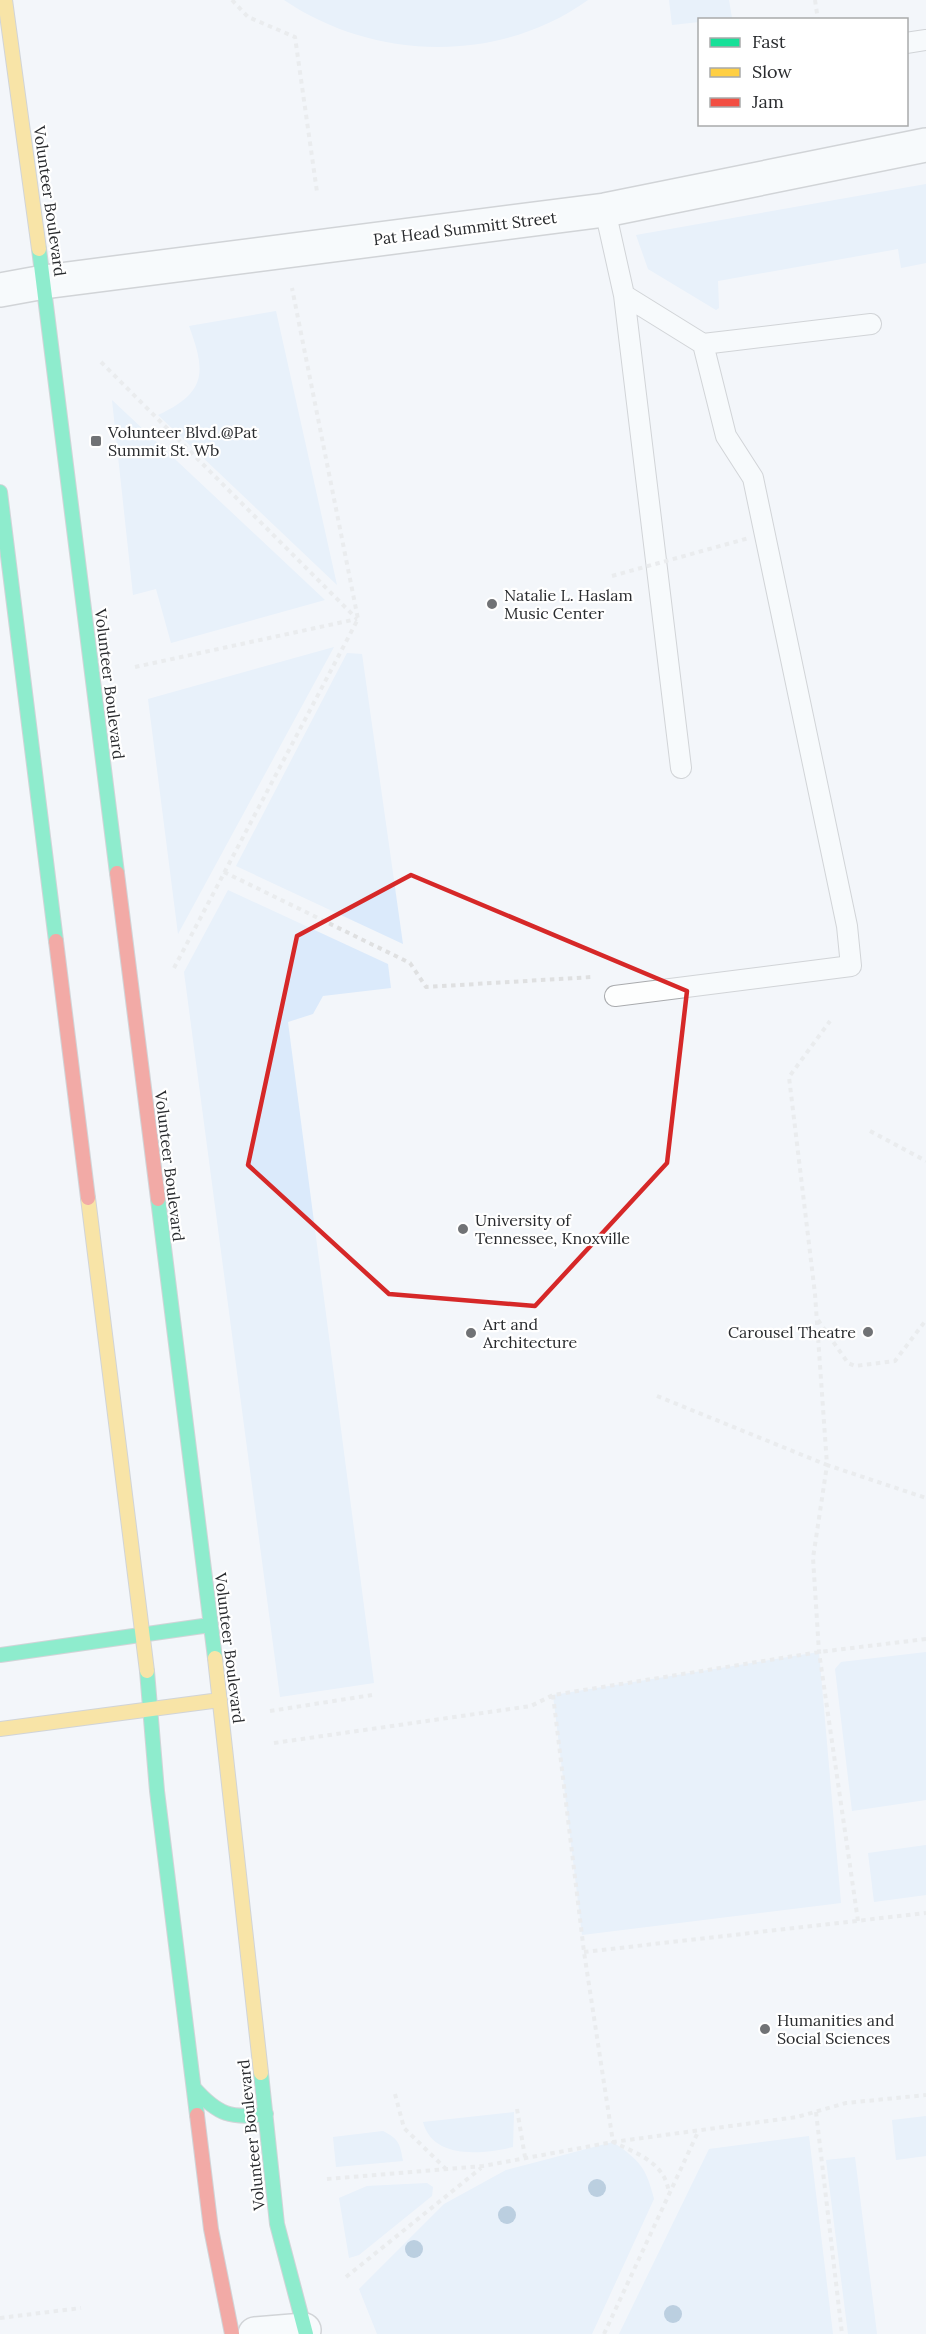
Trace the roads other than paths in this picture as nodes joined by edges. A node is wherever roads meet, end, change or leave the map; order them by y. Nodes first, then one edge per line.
1 (5, 0) edge
2 (926, 40) edge
3 (908, 43) edge
4 (926, 145) edge
5 (605, 210) junction
6 (44, 282) junction
7 (0, 290) edge
8 (624, 295) junction
9 (871, 324) dead end
10 (703, 344) junction
11 (0, 492) edge
12 (681, 768) dead end
13 (615, 996) road end
14 (210, 1625) junction
15 (143, 1636) junction
16 (0, 1655) edge
17 (219, 1700) junction
18 (151, 1710) junction
19 (0, 1729) edge
20 (194, 2088) junction
21 (266, 2114) junction
22 (305, 2332) edge
23 (232, 2334) edge
24 (255, 2334) edge

1 - 6 street, Volunteer Boulevard
2 - 3 lane
4 - 5 street, Pat Head Summitt Street
5 - 6 street, Pat Head Summitt Street
5 - 8 lane
6 - 7 street, Pat Head Summitt Street
6 - 14 street, Volunteer Boulevard
8 - 10 lane
8 - 12 lane
9 - 10 lane
10 - 13 lane
11 - 15 street
14 - 15 street
14 - 17 street, Volunteer Boulevard
15 - 16 street
15 - 18 street
17 - 18 street
17 - 21 street, Volunteer Boulevard
18 - 19 street
18 - 20 street
20 - 21 street
20 - 23 street
21 - 22 street, Volunteer Boulevard
22 - 24 street

